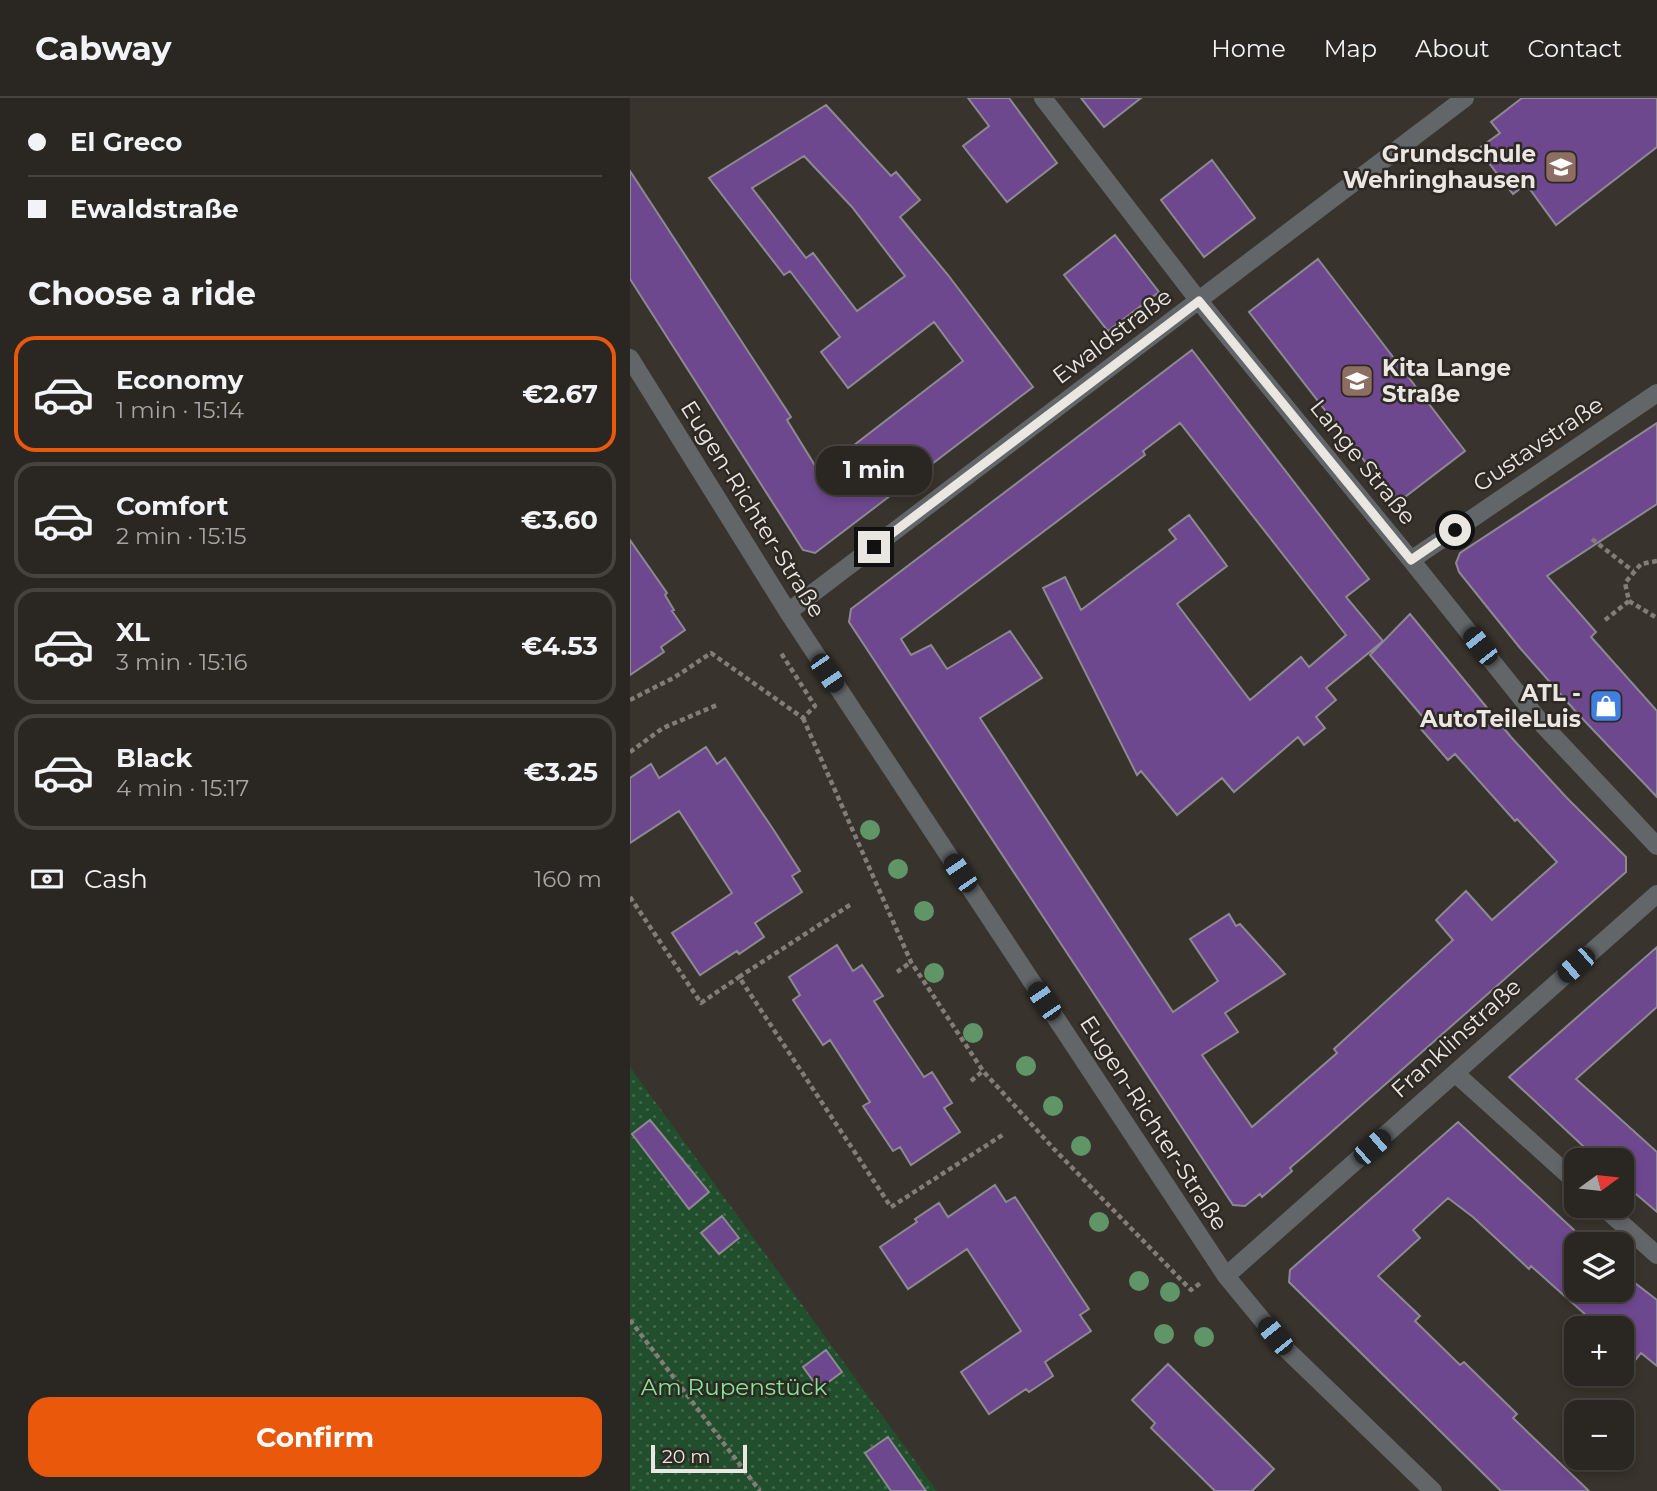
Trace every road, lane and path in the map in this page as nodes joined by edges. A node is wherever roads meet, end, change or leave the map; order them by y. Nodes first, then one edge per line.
1 (1043, 98) edge
2 (1465, 98) edge
3 (1199, 301) junction
4 (630, 358) edge
5 (1657, 393) edge
6 (1592, 539) dead end
7 (1411, 560) junction
8 (1657, 561) edge
9 (1633, 571) junction
10 (1629, 601) junction
11 (788, 612) junction
12 (1657, 618) edge
13 (1605, 620) dead end
14 (781, 653) dead end
15 (630, 700) edge
16 (717, 705) dead end
17 (803, 718) junction
18 (630, 752) edge
19 (1657, 846) edge
20 (1657, 894) edge
21 (630, 897) edge
22 (850, 905) dead end
23 (911, 962) junction
24 (897, 972) dead end
25 (739, 976) junction
26 (983, 1071) junction
27 (1455, 1073) junction
28 (971, 1082) dead end
29 (1004, 1135) dead end
30 (1564, 1171) edge
31 (1615, 1218) edge
32 (1657, 1255) edge
33 (1223, 1273) junction
34 (630, 1320) edge
35 (760, 1491) edge
36 (1433, 1491) edge

1 - 3 street, Lange Straße
2 - 3 street, Ewaldstraße
3 - 7 street, Lange Straße
3 - 11 street, Ewaldstraße
4 - 11 street, Eugen-Richter-Straße
5 - 7 street, Gustavstraße
6 - 9 path
7 - 19 street, Lange Straße
8 - 9 path
9 - 10 path
10 - 12 path
10 - 13 path
11 - 33 street, Eugen-Richter-Straße
14 - 17 path
15 - 17 path
16 - 18 path
17 - 23 path
20 - 27 street, Franklinstraße
21 - 25 path
22 - 25 path
23 - 24 path
23 - 26 path
25 - 29 path
26 - 28 path
26 - 33 path
27 - 30 street
27 - 33 street, Franklinstraße
31 - 32 street
33 - 36 street, Eugen-Richter-Straße
34 - 35 path

